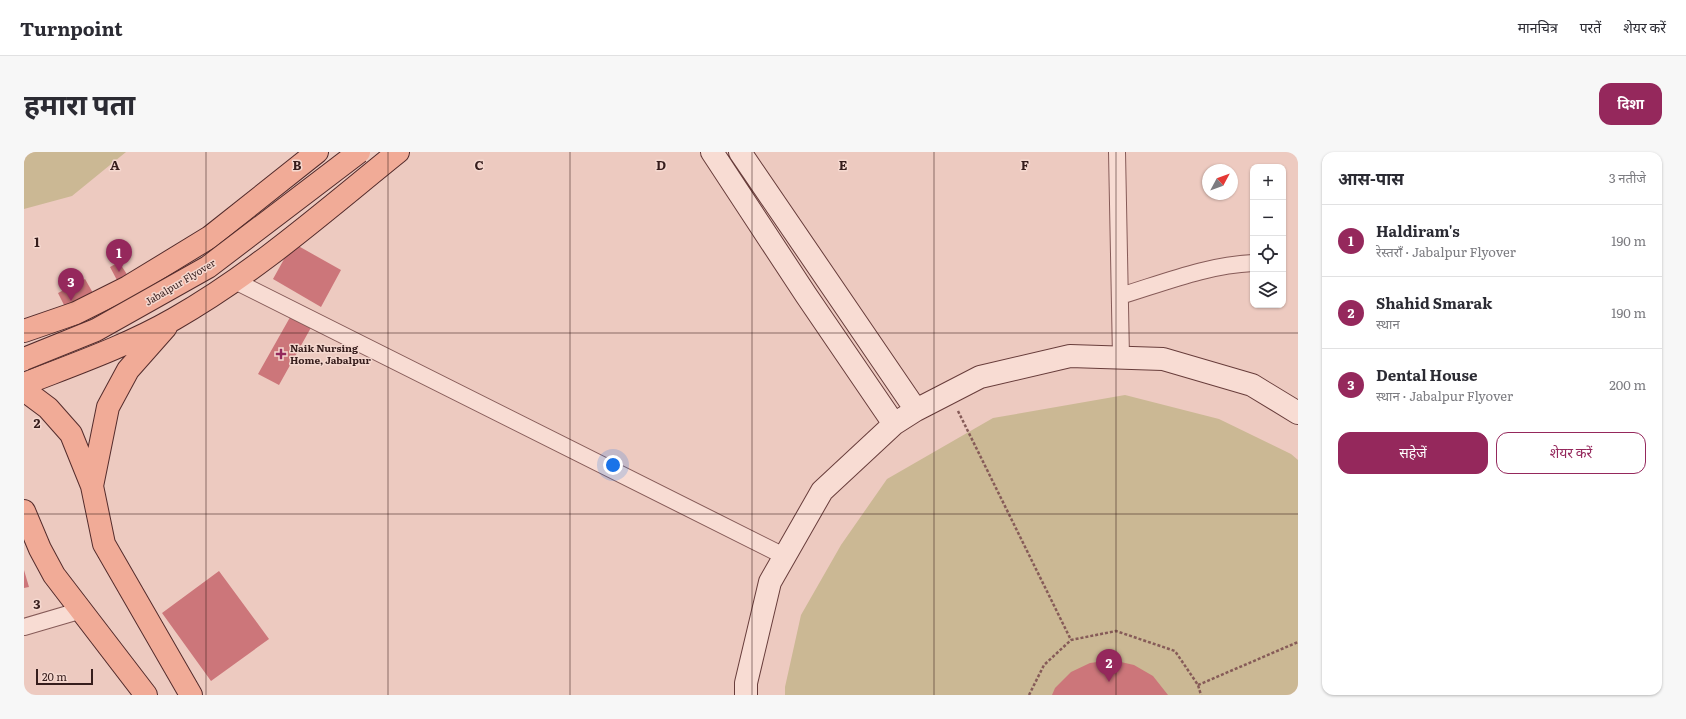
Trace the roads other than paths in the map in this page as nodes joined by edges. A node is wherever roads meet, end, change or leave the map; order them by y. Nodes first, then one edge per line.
1 (317, 152) edge
2 (359, 152) edge
3 (398, 152) edge
4 (712, 152) edge
5 (740, 152) edge
6 (1118, 152) edge
7 (1250, 263) edge
8 (235, 281) junction
9 (1120, 296) junction
10 (174, 319) junction
11 (34, 328) edge
12 (1121, 357) junction
13 (24, 359) edge
14 (24, 373) edge
15 (24, 384) edge
16 (24, 390) edge
17 (916, 410) junction
18 (1298, 413) edge
19 (894, 424) junction
20 (92, 486) junction
21 (26, 518) edge
22 (784, 556) junction
23 (82, 610) junction
24 (24, 627) edge
25 (146, 695) edge
26 (191, 695) edge
27 (746, 695) edge

1 - 11 main road
2 - 13 main road, Jabalpur Flyover, bridge
3 - 8 main road
4 - 19 street
5 - 17 street
6 - 9 street
7 - 9 street
8 - 10 main road
8 - 22 street
9 - 12 street
10 - 15 main road
10 - 20 main road
11 - 14 main road
12 - 17 street
12 - 18 street
16 - 20 main road
17 - 19 street
19 - 22 street
20 - 26 main road
21 - 23 main road
22 - 27 street
23 - 24 street
23 - 25 main road

